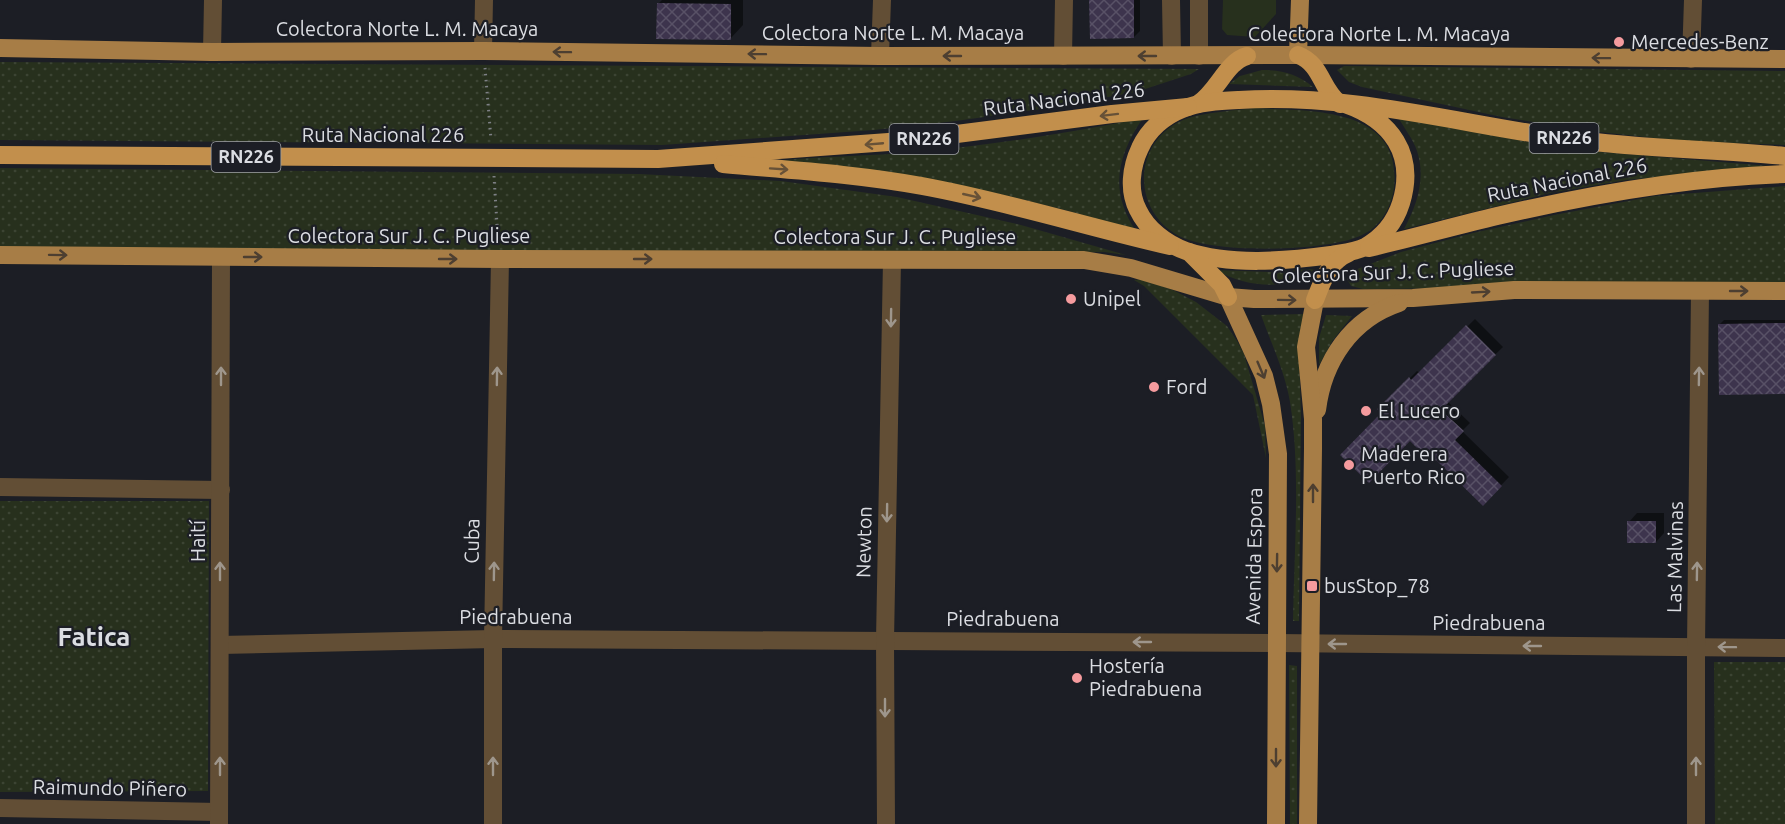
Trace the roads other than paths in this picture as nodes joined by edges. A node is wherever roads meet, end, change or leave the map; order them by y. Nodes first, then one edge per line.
1 (213, 0) edge
2 (484, 0) edge
3 (882, 0) edge
4 (1064, 0) edge
5 (1171, 0) edge
6 (1199, 0) edge
7 (1300, 0) edge
8 (1693, 0) edge
9 (0, 48) edge
10 (483, 51) junction
11 (212, 52) junction
12 (1298, 55) junction
13 (880, 56) junction
14 (1062, 56) junction
15 (1172, 56) junction
16 (1199, 56) junction
17 (1247, 56) junction
18 (1691, 59) junction
19 (1785, 59) edge
20 (1343, 104) junction
21 (1192, 106) junction
22 (0, 155) edge
23 (1785, 156) edge
24 (658, 159) junction
25 (1785, 174) edge
26 (1184, 250) junction
27 (1356, 250) junction
28 (0, 255) edge
29 (220, 257) junction
30 (500, 259) junction
31 (892, 260) junction
32 (1700, 291) junction
33 (1785, 291) edge
34 (1228, 297) junction
35 (1413, 298) junction
36 (1315, 300) junction
37 (1313, 447) junction
38 (0, 487) edge
39 (220, 490) junction
40 (493, 639) junction
41 (885, 641) junction
42 (1276, 643) junction
43 (1312, 644) junction
44 (220, 645) junction
45 (1696, 647) junction
46 (1785, 648) edge
47 (0, 808) edge
48 (219, 818) edge
49 (493, 824) edge
50 (885, 824) edge
51 (1276, 824) edge
52 (1308, 824) edge
53 (1696, 824) edge

1 - 11 street
2 - 10 street
3 - 13 street
4 - 14 street
5 - 15 street
6 - 16 street
7 - 12 main road
8 - 18 street
9 - 11 main road, Colectora Norte L. M. Macaya
10 - 11 main road, Colectora Norte L. M. Macaya
13 -> 10 main road, Colectora Norte L. M. Macaya
12 - 17 main road, Colectora Norte L. M. Macaya
18 -> 12 main road, Colectora Norte L. M. Macaya
12 - 20 highway
14 -> 13 main road, Colectora Norte L. M. Macaya
15 -> 14 main road, Colectora Norte L. M. Macaya
15 - 16 main road, Colectora Norte L. M. Macaya
16 - 17 main road, Colectora Norte L. M. Macaya
17 - 21 highway
18 - 19 main road, Colectora Norte L. M. Macaya
20 - 21 highway, Ruta Nacional 226 / RN226
20 - 23 highway, Ruta Nacional 226 / RN226
20 - 27 highway, Ruta Nacional 226 / RN226
21 -> 24 highway, Ruta Nacional 226 / RN226
21 - 26 highway, Ruta Nacional 226 / RN226
22 - 24 highway, Ruta Nacional 226 / RN226
24 -> 26 highway, Ruta Nacional 226 / RN226
25 - 27 highway, Ruta Nacional 226 / RN226
26 - 27 highway, Ruta Nacional 226 / RN226
26 - 34 highway
27 - 36 highway
28 -> 29 main road, Colectora Sur J. C. Pugliese
29 -> 30 main road, Colectora Sur J. C. Pugliese
39 -> 29 street, Haití
30 -> 31 main road, Colectora Sur J. C. Pugliese
40 -> 30 street, Cuba
31 - 34 main road, Colectora Sur J. C. Pugliese
31 -> 41 street, Newton
32 -> 33 main road, Colectora Sur J. C. Pugliese
35 -> 32 main road, Colectora Sur J. C. Pugliese
45 -> 32 street, Las Malvinas
34 -> 36 main road, Colectora Sur J. C. Pugliese
34 -> 42 main road, Avenida Espora
35 - 36 main road, Colectora Sur J. C. Pugliese
35 - 37 main road
36 - 37 main road
43 -> 37 main road
38 - 39 street
44 -> 39 street, Haití
40 - 41 street, Piedrabuena
40 - 44 street, Piedrabuena
49 -> 40 street, Cuba
42 -> 41 street, Piedrabuena
41 -> 50 street, Newton
42 - 43 street, Piedrabuena
42 -> 51 main road, Avenida Espora
45 -> 43 street, Piedrabuena
43 - 52 main road
48 -> 44 street, Haití
46 -> 45 street, Piedrabuena
53 -> 45 street, Las Malvinas
47 - 48 street, Raimundo Piñero

